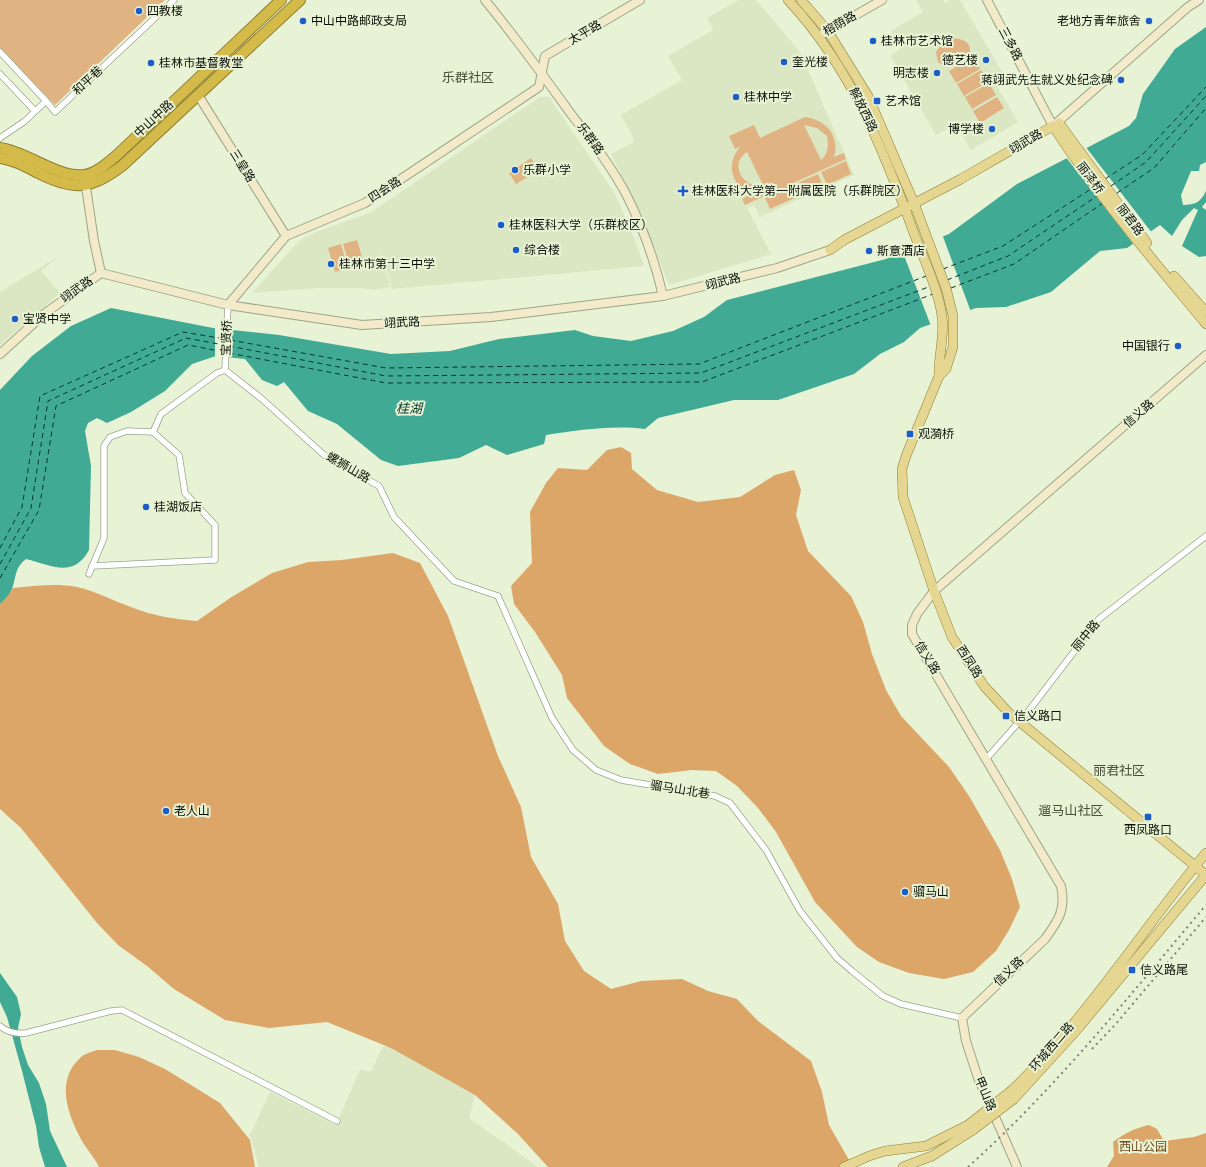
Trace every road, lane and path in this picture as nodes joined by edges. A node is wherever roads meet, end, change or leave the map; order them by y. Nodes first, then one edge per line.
1 (174, 0) edge
2 (281, 0) edge
3 (300, 0) edge
4 (485, 0) edge
5 (640, 0) edge
6 (788, 0) edge
7 (801, 0) edge
8 (882, 0) edge
9 (987, 0) edge
10 (1199, 0) edge
11 (823, 33) junction
12 (0, 52) edge
13 (542, 73) junction
14 (0, 74) edge
15 (198, 95) junction
16 (46, 101) junction
17 (35, 111) junction
18 (1058, 127) junction
19 (0, 138) edge
20 (0, 148) edge
21 (1072, 149) joint
22 (0, 158) edge
23 (85, 175) junction
24 (85, 186) junction
25 (911, 208) junction
26 (286, 236) junction
27 (1142, 242) junction
28 (830, 250) joint
29 (101, 273) junction
30 (664, 296) junction
31 (228, 305) junction
32 (1206, 312) edge
33 (1206, 324) edge
34 (943, 330) joint
35 (954, 330) joint
36 (0, 354) edge
37 (1206, 355) edge
38 (226, 370) junction
39 (939, 376) junction
40 (153, 432) junction
41 (1206, 536) edge
42 (92, 566) junction
43 (89, 574) dead end
44 (454, 581) joint
45 (934, 591) junction
46 (1020, 722) junction
47 (987, 758) junction
48 (1206, 854) edge
49 (1196, 865) junction
50 (1206, 875) edge
51 (962, 1018) junction
52 (0, 1026) edge
53 (1012, 1095) junction
54 (337, 1121) dead end
55 (970, 1127) junction
56 (844, 1167) edge
57 (904, 1167) edge
58 (1017, 1167) edge

1 - 16 street, 和平巷
2 - 23 highway, 中山中路
3 - 15 highway, 中山中路
4 - 13 street, 乐群路
5 - 13 street, 太平路
6 - 11 main road, 解放西路
7 - 11 main road, 解放西路
8 - 11 street, 榕荫路
9 - 18 street, 三多路
10 - 18 street, 翊武路
11 - 25 main road, 解放西路
12 - 16 street
13 - 26 street, 四会路
13 - 30 street, 乐群路
14 - 17 street
15 - 24 highway, 中山中路
15 - 26 street, 三皇路
16 - 17 street
17 - 19 street
18 - 21 main road, 三多路
18 - 25 main road, 翊武路
20 - 23 highway
21 - 27 main road, 丽泽桥
22 - 24 highway, 中山中路
23 - 24 street
24 - 29 street
25 - 28 main road, 翊武路
25 - 34 main road, 解放西路
25 - 35 main road, 解放西路
26 - 31 street, 四会路
27 - 32 main road, 丽君路
27 - 33 main road, 丽君路
28 - 30 street, 翊武路
29 - 31 street, 翊武路
29 - 36 street, 翊武路
30 - 31 street, 翊武路
31 - 38 street, 宝贤桥
34 - 39 main road, 西凤路
35 - 39 main road, 西凤路
37 - 45 street, 信义路
38 - 40 street
38 - 44 street, 螺狮山路
39 - 45 main road, 西凤路
40 - 42 street
40 - 42 street
41 - 46 street, 丽中路
42 - 43 street
44 - 51 street, 骝马山北巷
45 - 46 main road, 西凤路
45 - 47 street, 信义路
46 - 47 street, 丽中路
46 - 49 main road, 西凤路
47 - 51 street, 信义路
48 - 49 main road, 环城西二路
49 - 50 main road, 西凤路
49 - 53 main road, 环城西二路
50 - 53 main road, 环城西二路
51 - 58 street, 甲山路
52 - 54 street
53 - 55 main road, 环城西二路, bridge
55 - 56 main road, 环城西二路
55 - 57 main road, 环城西二路

